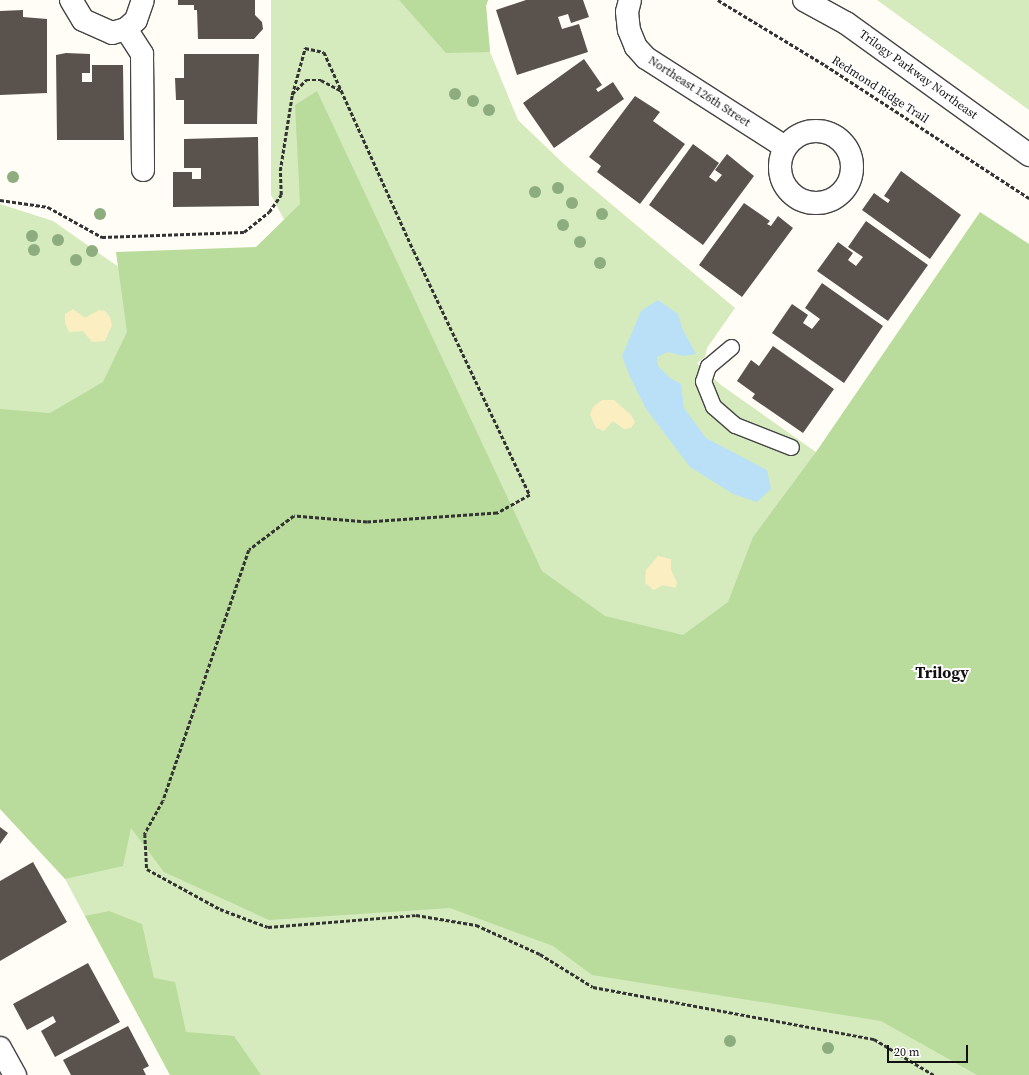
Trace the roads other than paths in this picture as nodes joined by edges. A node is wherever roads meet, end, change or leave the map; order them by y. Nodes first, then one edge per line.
1 (71, 0) edge
2 (143, 0) edge
3 (630, 0) edge
4 (804, 0) edge
5 (126, 29) junction
6 (785, 147) dead end
7 (1029, 155) edge
8 (143, 170) dead end
9 (731, 347) dead end
10 (791, 447) dead end
11 (0, 1048) edge
12 (15, 1075) edge

1 - 5 street
2 - 5 street
3 - 6 street, Northeast 126th Street
4 - 7 street, Trilogy Parkway Northeast
5 - 8 street
9 - 10 lane
11 - 12 street

